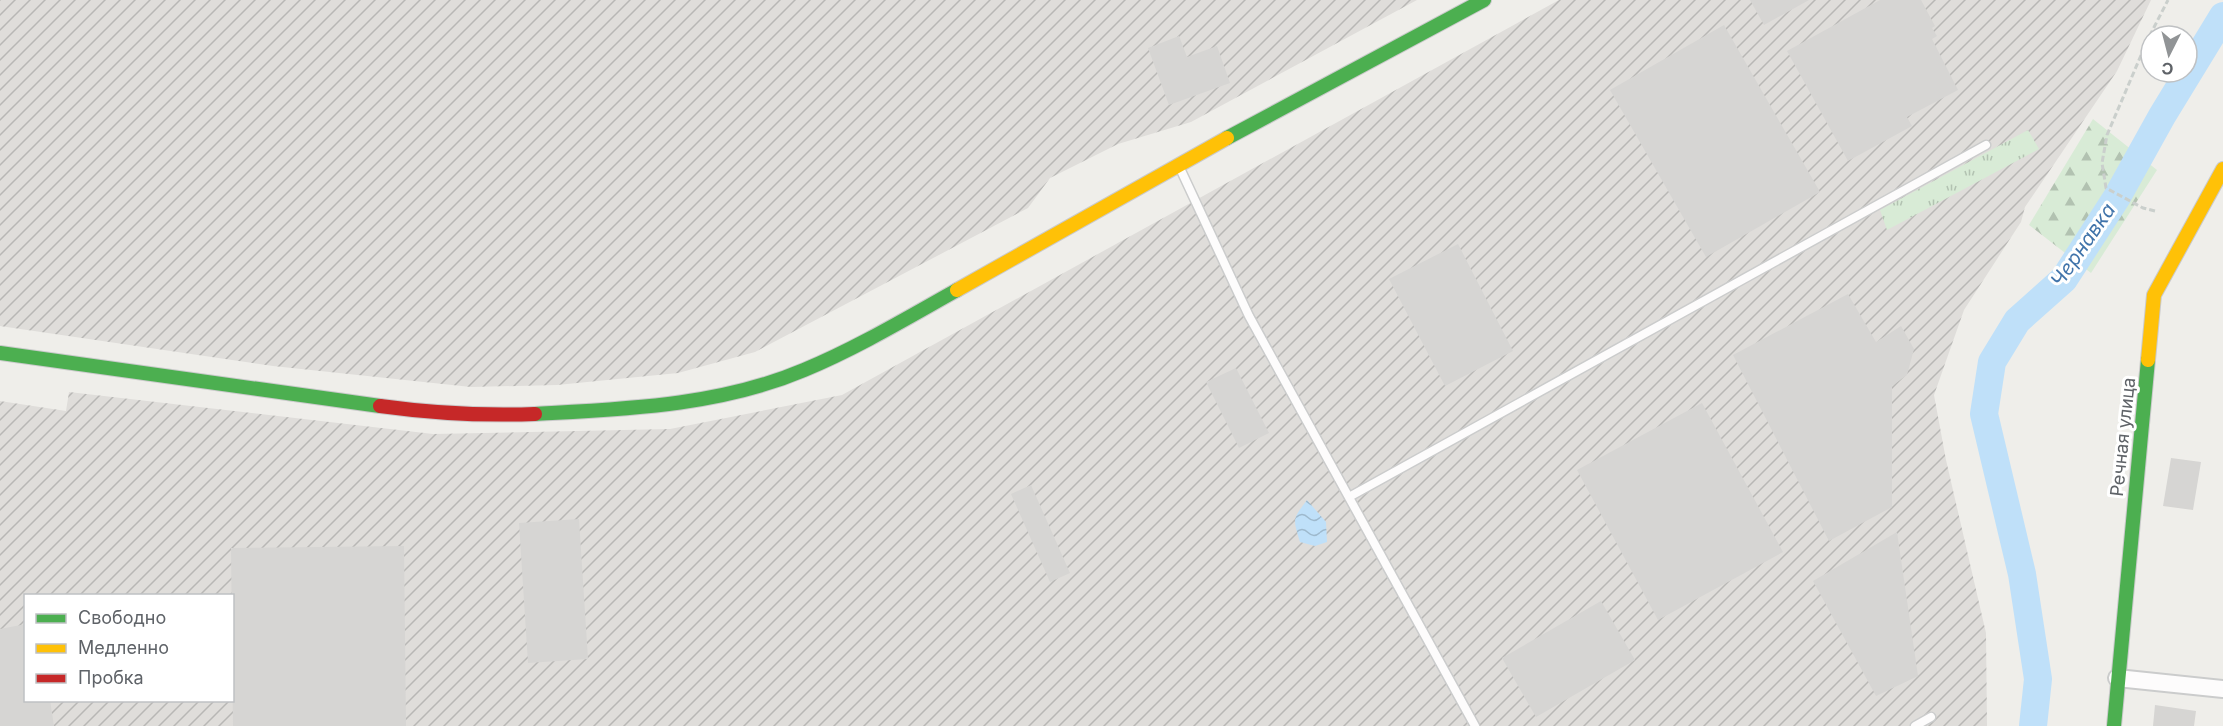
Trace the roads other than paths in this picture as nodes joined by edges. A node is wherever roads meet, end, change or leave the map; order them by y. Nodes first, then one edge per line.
1 (1484, 0) edge
2 (1986, 145) dead end
3 (1178, 164) junction
4 (2223, 169) edge
5 (0, 353) edge
6 (1349, 497) junction
7 (2117, 678) junction
8 (2223, 689) edge
9 (1931, 717) dead end
10 (1475, 726) edge
11 (1915, 726) edge
12 (2114, 726) edge

1 - 3 main road
2 - 6 lane
3 - 5 main road
3 - 6 lane
4 - 7 main road, Речная улица
6 - 10 lane
7 - 8 street
7 - 12 main road, Речная улица
9 - 11 lane

